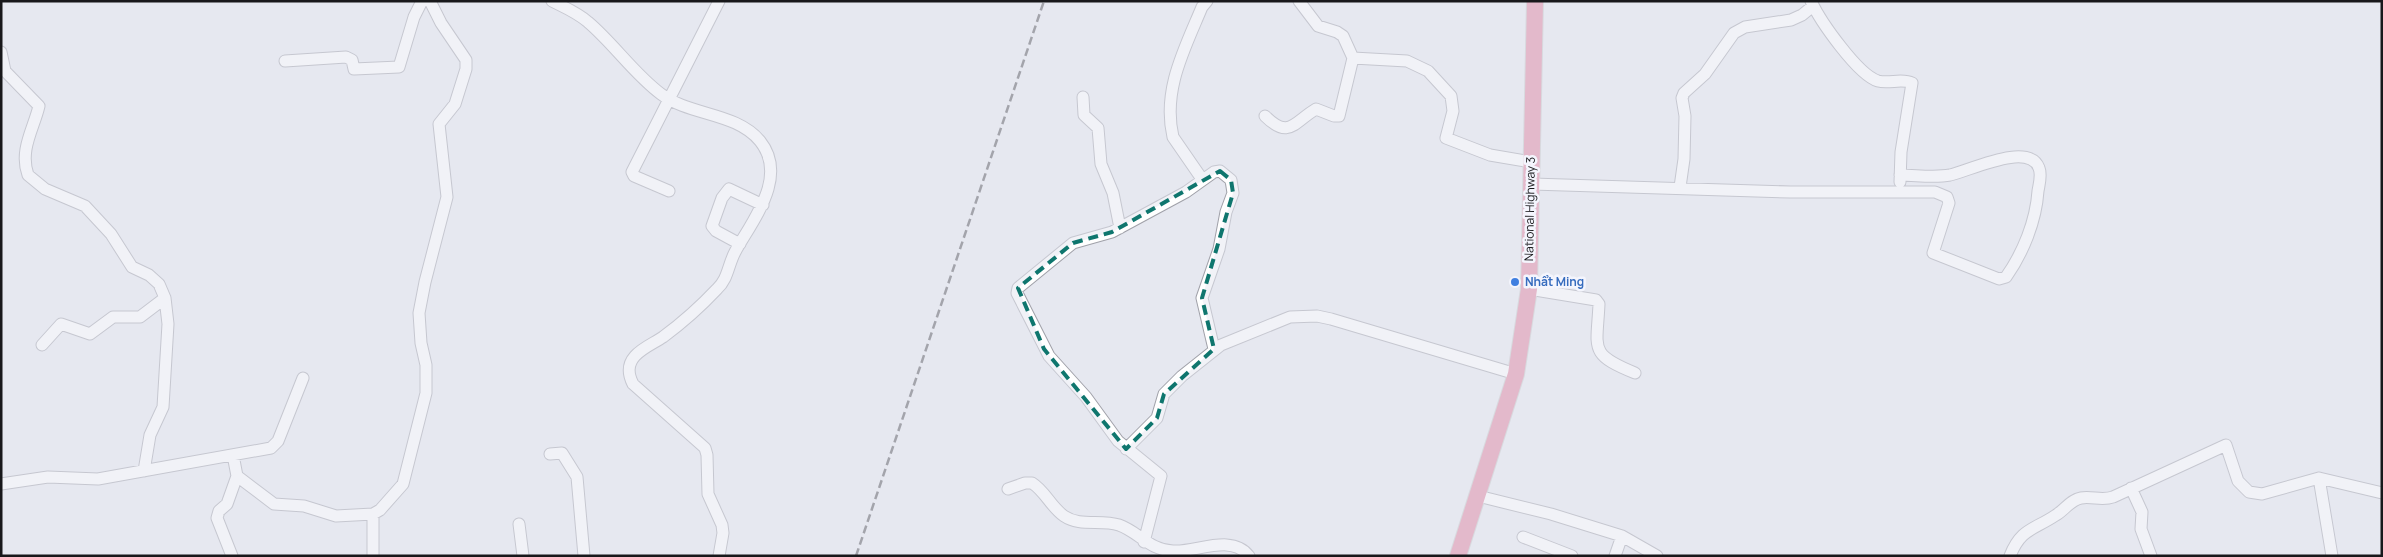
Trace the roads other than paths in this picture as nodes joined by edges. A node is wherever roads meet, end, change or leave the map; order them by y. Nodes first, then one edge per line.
1 (422, 1) edge
2 (430, 1) edge
3 (552, 1) edge
4 (719, 1) edge
5 (1207, 1) edge
6 (1299, 1) edge
7 (1535, 1) edge
8 (1812, 4) edge
9 (1, 52) edge
10 (1354, 58) junction
11 (285, 61) dead end
12 (1084, 97) dead end
13 (668, 99) junction
14 (1265, 116) dead end
15 (1531, 162) junction
16 (1900, 175) junction
17 (1202, 179) junction
18 (1532, 184) junction
19 (1680, 187) junction
20 (669, 191) dead end
21 (1900, 191) junction
22 (763, 205) junction
23 (1120, 228) junction
24 (740, 244) junction
25 (1529, 289) junction
26 (164, 298) junction
27 (42, 345) dead end
28 (1214, 349) junction
29 (1635, 373) dead end
30 (1516, 374) junction
31 (303, 378) dead end
32 (1126, 449) junction
33 (550, 454) dead end
34 (233, 456) junction
35 (144, 471) junction
36 (237, 476) junction
37 (2319, 478) junction
38 (1, 484) edge
39 (1008, 488) dead end
40 (2131, 488) junction
41 (2382, 493) edge
42 (1478, 496) junction
43 (373, 514) junction
44 (519, 524) dead end
45 (1622, 536) junction
46 (1523, 537) dead end
47 (1144, 542) junction
48 (1156, 552) edge
49 (232, 556) edge
50 (373, 556) edge
51 (523, 556) edge
52 (584, 556) edge
53 (719, 556) edge
54 (1249, 556) edge
55 (1458, 556) edge
56 (1572, 556) edge
57 (1615, 556) edge
58 (1657, 556) edge
59 (2010, 556) edge
60 (2151, 556) edge
61 (2332, 556) edge

1 - 11 street
2 - 43 street
3 - 13 street
4 - 13 street
5 - 17 street
6 - 10 street
7 - 15 highway, National Highway 3
8 - 16 street
8 - 19 street
9 - 26 street
10 - 14 street
10 - 15 street
12 - 23 street
13 - 20 street
13 - 22 street
15 - 18 highway, National Highway 3
16 - 21 street
16 - 21 street
17 - 23 street
17 - 28 street
18 - 19 street
18 - 25 highway, National Highway 3
19 - 21 street
22 - 24 street
22 - 24 street
23 - 32 street
24 - 53 street
25 - 29 street
25 - 30 highway, National Highway 3
26 - 27 street
26 - 35 street
28 - 30 street
28 - 32 street
30 - 42 highway, National Highway 3
31 - 34 street
32 - 47 street
33 - 52 street
34 - 35 street
34 - 36 street
35 - 38 street
36 - 43 street
36 - 49 street
37 - 40 street
37 - 41 street
37 - 61 street
39 - 47 street
40 - 59 street
40 - 60 street
42 - 45 street
42 - 55 highway, National Highway 3
43 - 50 street
44 - 51 street
45 - 57 street
45 - 58 street
46 - 56 street
47 - 48 street
48 - 54 street

